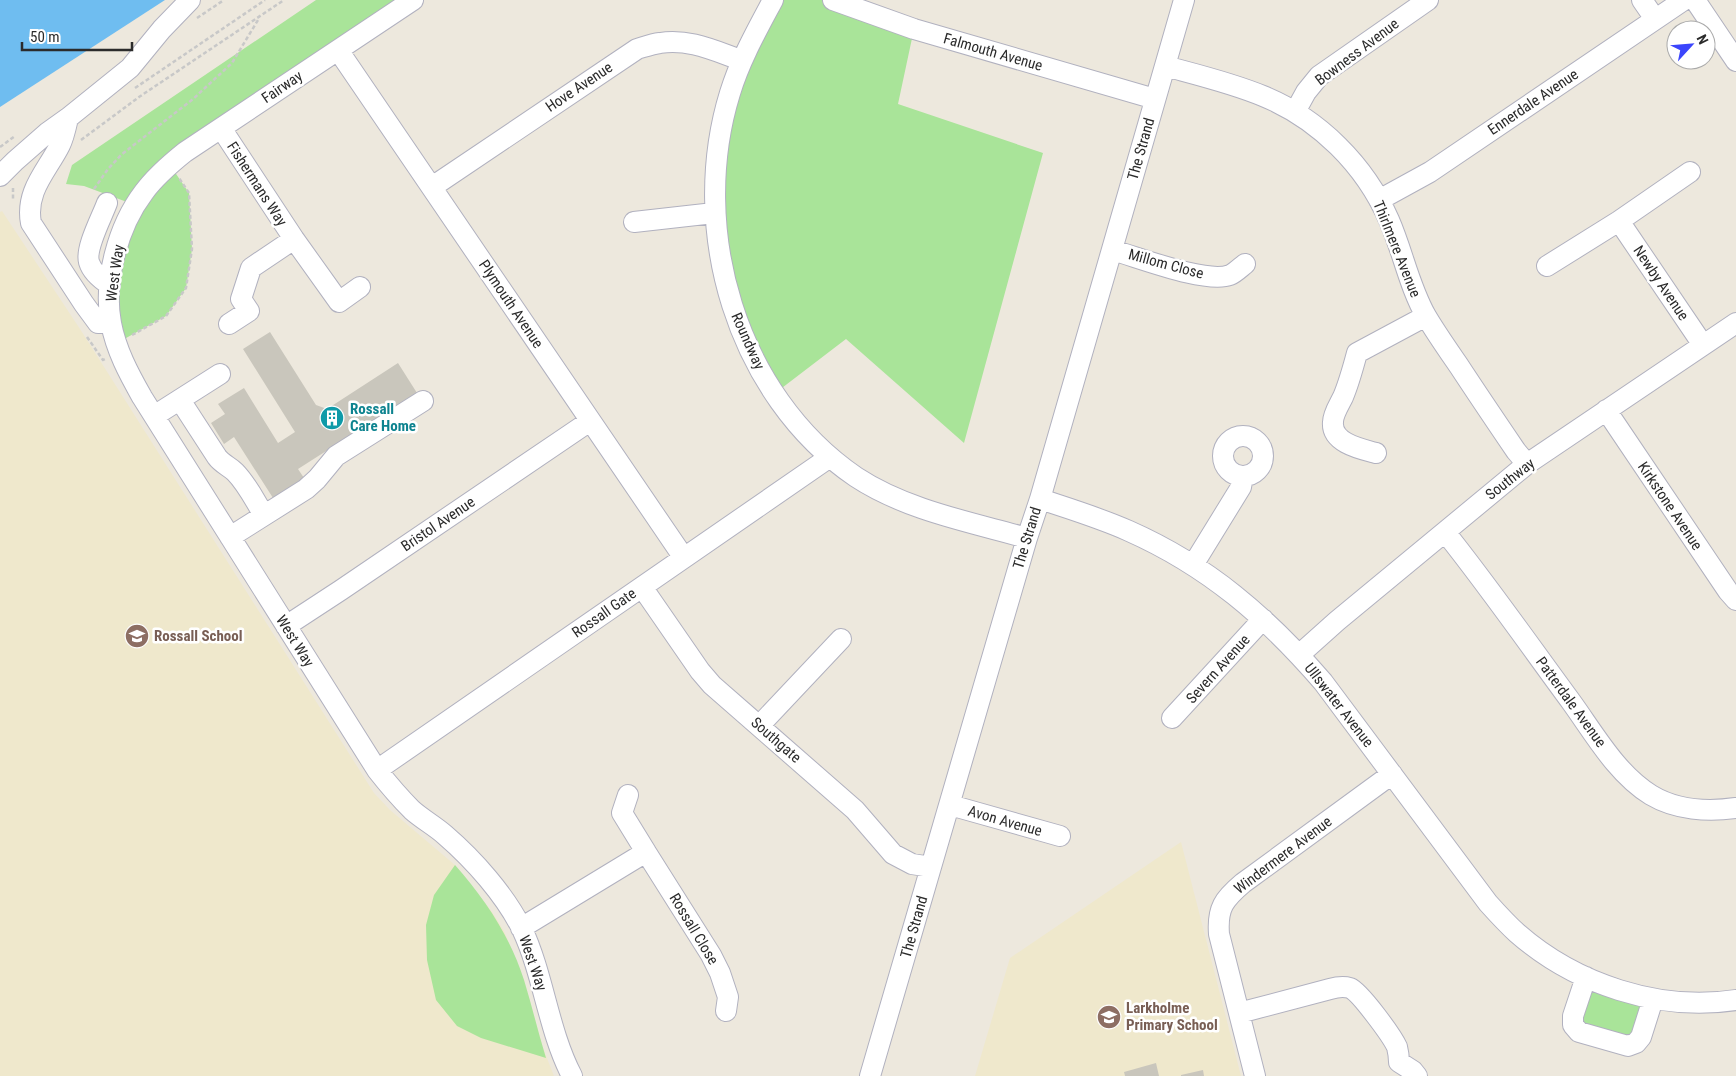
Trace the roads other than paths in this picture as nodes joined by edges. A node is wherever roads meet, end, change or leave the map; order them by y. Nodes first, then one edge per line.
1 (190, 0) edge
2 (413, 0) edge
3 (772, 0) edge
4 (833, 0) edge
5 (1184, 0) edge
6 (1428, 0) edge
7 (1642, 0) edge
8 (1684, 0) edge
9 (1695, 0) edge
10 (1655, 19) junction
11 (338, 50) junction
12 (742, 60) junction
13 (1736, 61) edge
14 (1165, 66) junction
15 (1155, 100) junction
16 (1295, 112) junction
17 (68, 118) junction
18 (221, 128) junction
19 (1690, 172) dead end
20 (0, 176) edge
21 (155, 179) joint
22 (432, 187) junction
23 (101, 196) road end
24 (1379, 200) junction
25 (714, 213) junction
26 (1619, 221) junction
27 (634, 222) dead end
28 (294, 239) junction
29 (1112, 250) junction
30 (1246, 264) dead end
31 (1547, 266) dead end
32 (110, 286) junction
33 (360, 287) dead end
34 (1426, 316) junction
35 (111, 323) junction
36 (1736, 323) edge
37 (229, 324) dead end
38 (1703, 345) junction
39 (220, 374) dead end
40 (180, 400) junction
41 (423, 401) dead end
42 (1606, 410) junction
43 (154, 416) junction
44 (590, 421) junction
45 (1376, 453) dead end
46 (830, 457) junction
47 (1527, 464) junction
48 (1243, 476) dead end
49 (1040, 499) junction
50 (264, 515) junction
51 (1445, 532) junction
52 (230, 537) junction
53 (1026, 538) junction
54 (684, 558) junction
55 (1193, 565) junction
56 (642, 587) junction
57 (1736, 600) edge
58 (1263, 619) junction
59 (286, 626) junction
60 (841, 639) dead end
61 (1299, 655) junction
62 (1172, 718) dead end
63 (759, 726) junction
64 (377, 770) junction
65 (1392, 774) junction
66 (628, 795) dead end
67 (950, 805) junction
68 (1736, 808) edge
69 (1060, 836) dead end
70 (646, 852) junction
71 (931, 867) junction
72 (521, 928) junction
73 (1586, 977) junction
74 (1653, 999) junction
75 (1736, 1000) edge
76 (726, 1011) dead end
77 (1239, 1013) junction
78 (1396, 1069) edge
79 (572, 1076) edge
80 (870, 1076) edge
81 (1255, 1076) edge
82 (1417, 1076) edge

1 - 17 street
2 - 11 street, Fairway
3 - 12 street, Roundway
4 - 15 street, Falmouth Avenue
5 - 14 street, The Strand
6 - 16 street, Bowness Avenue
7 - 10 street
8 - 10 street, Ennerdale Avenue
9 - 13 street
10 - 24 street, Ennerdale Avenue
11 - 18 street, Fairway
11 - 22 street, Plymouth Avenue
12 - 22 street, Hove Avenue
12 - 25 street, Roundway
14 - 15 street, The Strand
14 - 16 street, Thirlmere Avenue
15 - 29 street, The Strand
16 - 24 street, Thirlmere Avenue
17 - 20 street
17 - 35 street
18 - 21 street, Fairway
18 - 28 street, Fishermans Way
19 - 26 street
21 - 32 street, West Way
22 - 44 street, Plymouth Avenue
23 - 32 street
24 - 34 street, Thirlmere Avenue
25 - 27 street
25 - 46 street, Roundway
26 - 31 street
26 - 38 street, Newby Avenue
28 - 33 street, Fishermans Way
28 - 37 street, Fishermans Way
29 - 30 street, Millom Close
29 - 49 street, The Strand
32 - 35 street, West Way
34 - 45 street
34 - 47 street, Thirlmere Avenue
35 - 43 street, West Way
36 - 38 street, Southway
38 - 42 street, Southway
39 - 40 street
40 - 43 street
40 - 50 street
41 - 50 street
42 - 47 street, Southway
42 - 57 street, Kirkstone Avenue
43 - 52 street, West Way
44 - 54 street, Plymouth Avenue
44 - 59 street, Bristol Avenue
46 - 53 street, Roundway
46 - 54 street, Rossall Gate
47 - 51 street, Southway
48 - 55 street
49 - 53 street, The Strand
49 - 55 street, Ullswater Avenue
50 - 52 street
51 - 61 street, Southway
51 - 68 street, Patterdale Avenue
52 - 59 street, West Way
53 - 67 street, The Strand
54 - 56 street, Rossall Gate
55 - 58 street, Ullswater Avenue
56 - 63 street, Southgate
56 - 64 street, Rossall Gate
58 - 61 street, Ullswater Avenue
58 - 62 street, Severn Avenue
59 - 64 street, West Way
60 - 63 street
61 - 65 street, Ullswater Avenue
63 - 71 street, Southgate
64 - 72 street, West Way
65 - 73 street, Ullswater Avenue
65 - 77 street, Windermere Avenue
66 - 70 street, Rossall Close
67 - 69 street, Avon Avenue
67 - 71 street, The Strand
70 - 72 street
70 - 76 street, Rossall Close
71 - 80 street, The Strand
72 - 79 street, West Way
73 - 74 street, Ullswater Avenue
73 - 74 street
74 - 75 street, Ullswater Avenue
77 - 78 street
77 - 81 street, Windermere Avenue
78 - 82 street

